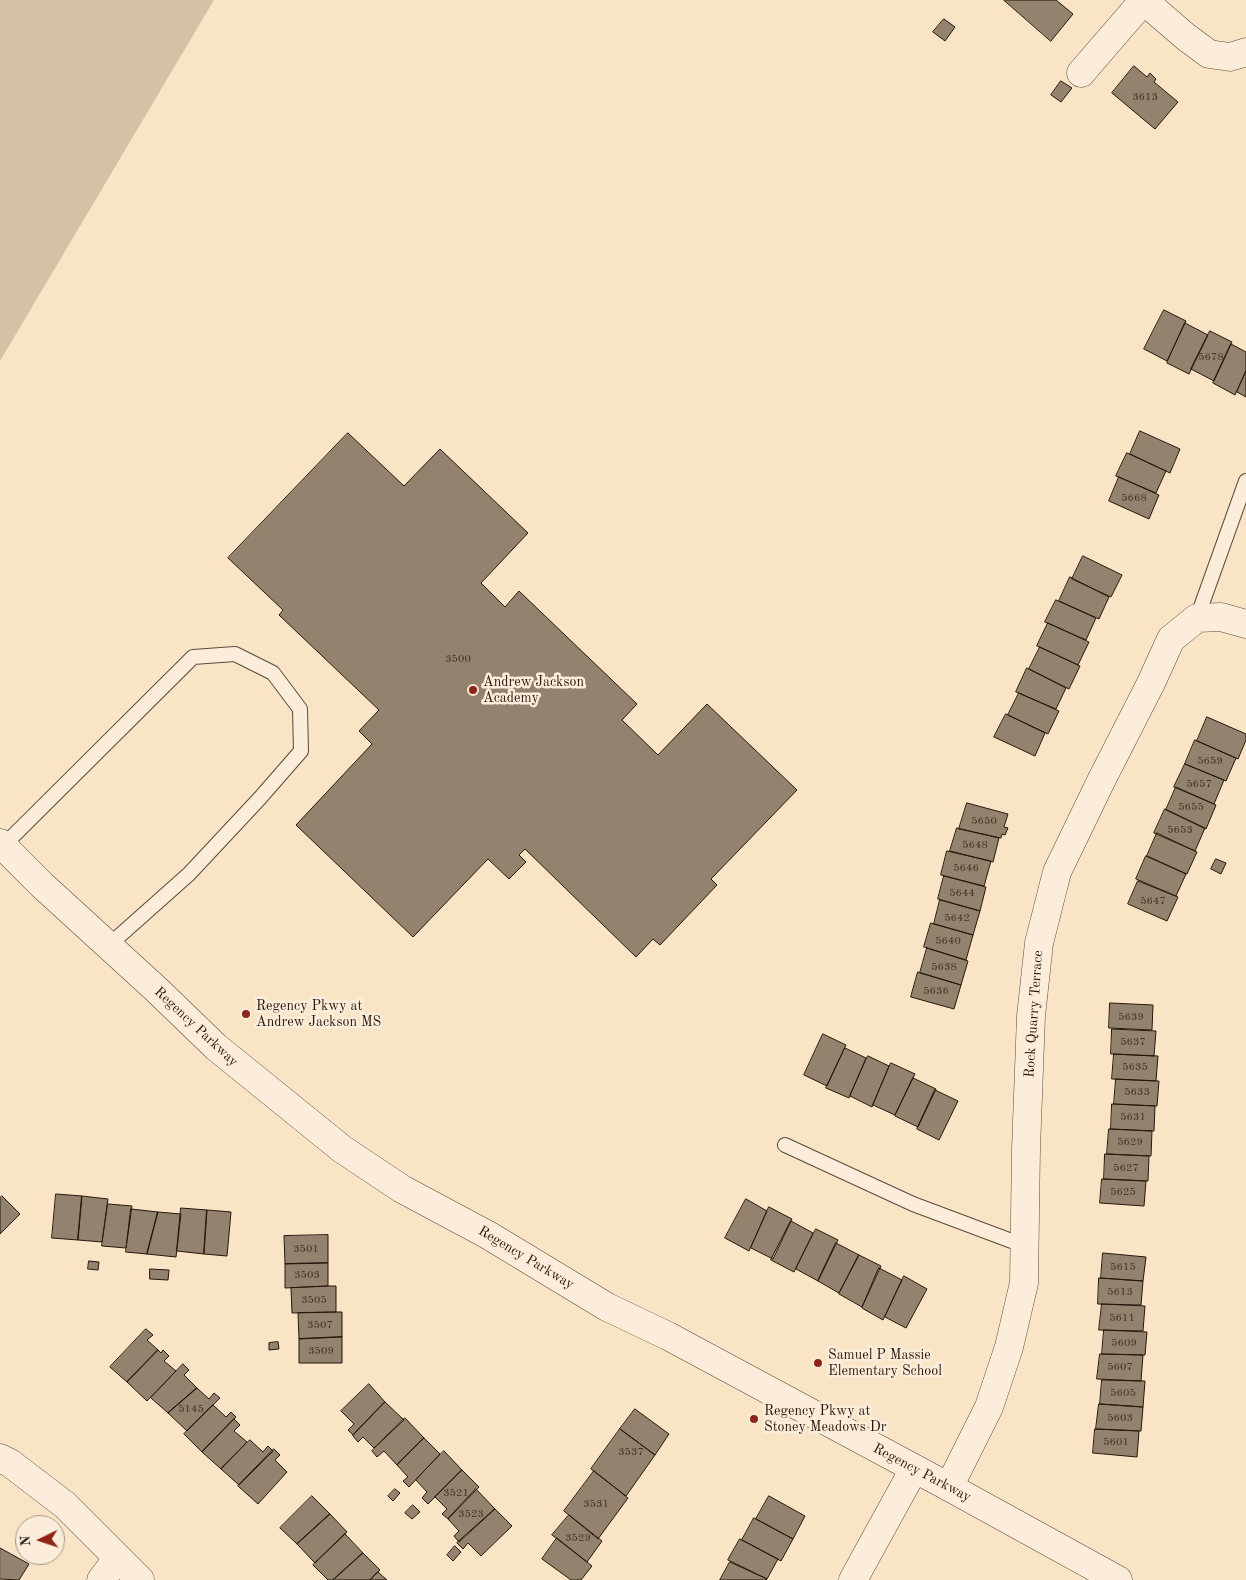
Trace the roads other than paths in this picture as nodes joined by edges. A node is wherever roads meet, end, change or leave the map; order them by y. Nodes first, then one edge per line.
1 (1144, 0) edge
2 (1246, 52) edge
3 (1081, 73) dead end
4 (1246, 481) edge
5 (1197, 618) junction
6 (1246, 624) edge
7 (2, 845) edge
8 (108, 946) junction
9 (785, 1145) dead end
10 (1025, 1246) junction
11 (0, 1458) edge
12 (914, 1469) junction
13 (949, 1487) junction
14 (118, 1558) junction
15 (100, 1580) edge
16 (140, 1580) edge
17 (853, 1580) edge
18 (1118, 1580) edge

1 - 2 street
1 - 3 street
4 - 5 lane
5 - 6 street
5 - 10 street, Rock Quarry Terrace
7 - 8 street, Regency Parkway
7 - 8 lane
8 - 12 street, Regency Parkway
9 - 10 lane
10 - 13 street, Rock Quarry Terrace
11 - 14 street
12 - 13 street, Regency Parkway
12 - 17 street
13 - 18 street, Regency Parkway
14 - 15 street
14 - 16 street

